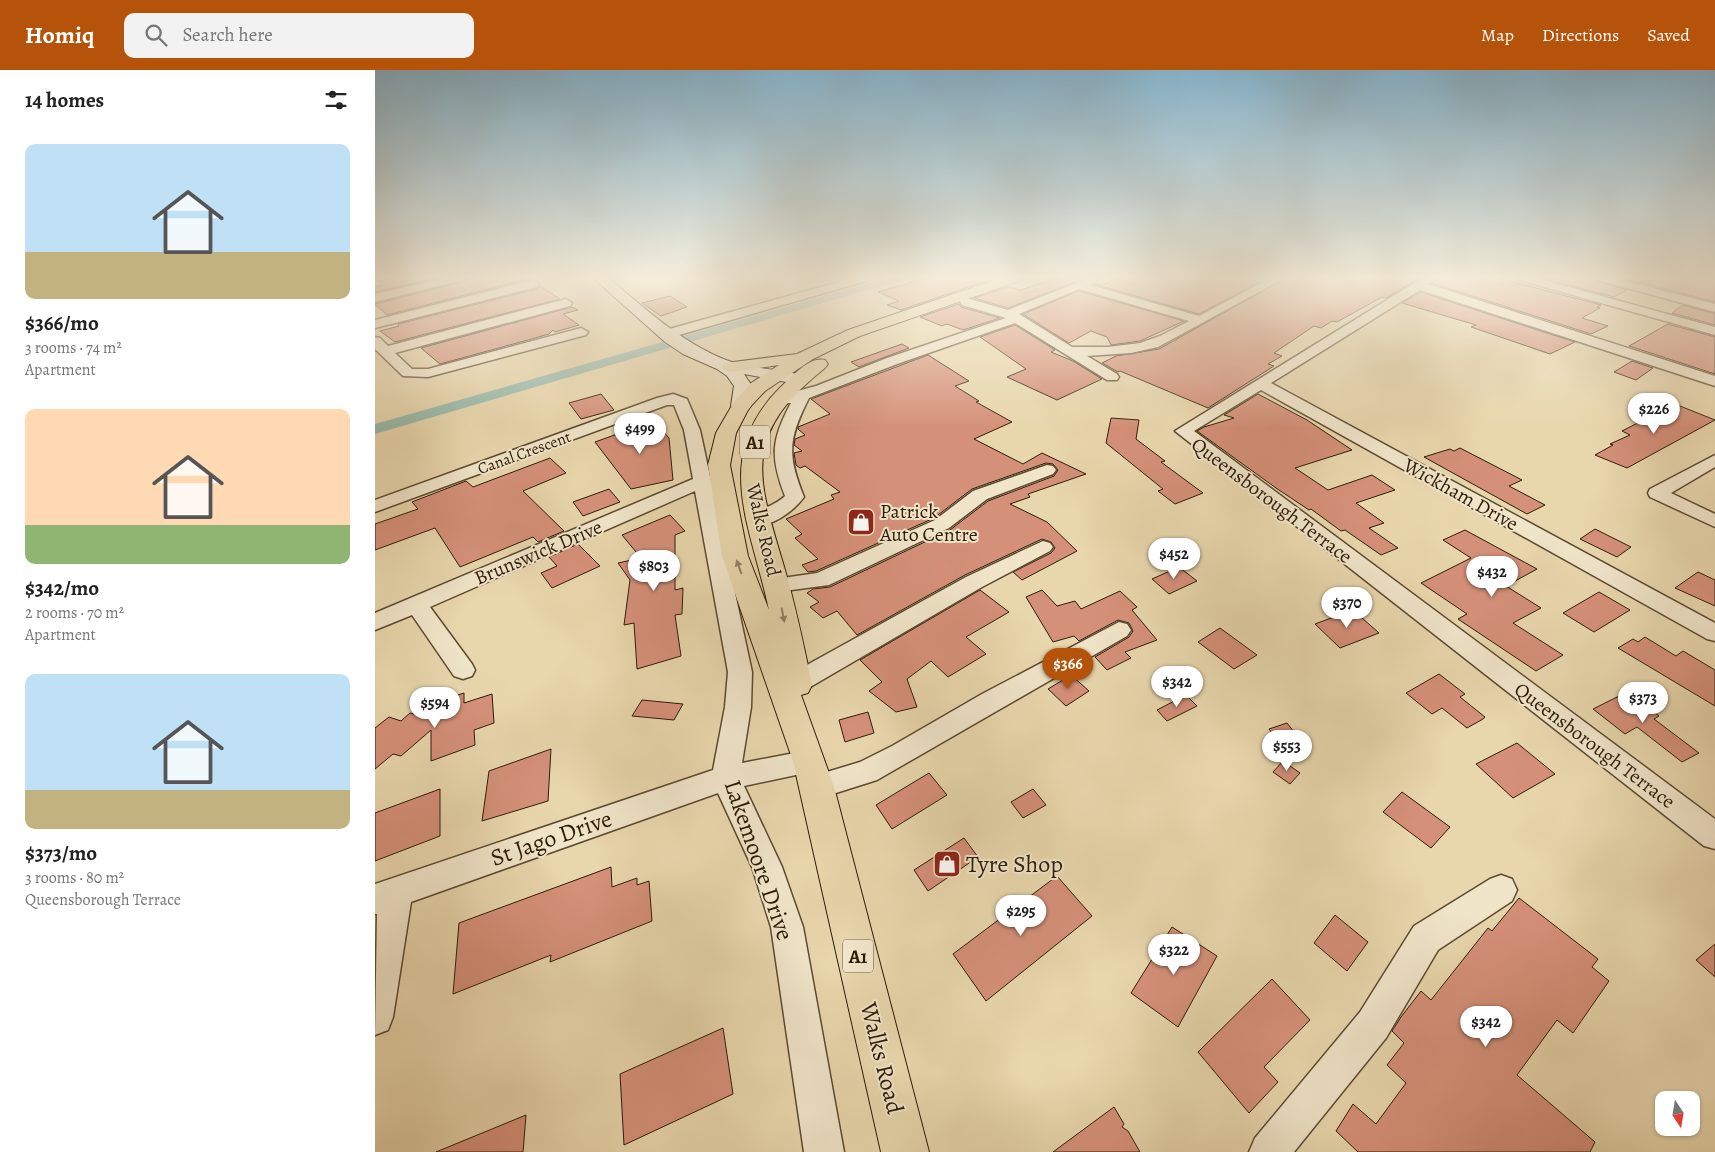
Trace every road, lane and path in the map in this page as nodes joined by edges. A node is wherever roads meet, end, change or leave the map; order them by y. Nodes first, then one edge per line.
1 (472, 327) edge
2 (659, 327) edge
3 (698, 327) edge
4 (870, 327) edge
5 (902, 327) edge
6 (990, 327) edge
7 (1030, 327) edge
8 (1185, 327) edge
9 (1350, 327) edge
10 (1548, 327) edge
11 (1702, 327) edge
12 (1715, 331) edge
13 (581, 332) dead end
14 (669, 336) junction
15 (381, 351) edge
16 (1071, 351) junction
17 (807, 355) junction
18 (727, 366) junction
19 (1112, 377) dead end
20 (1715, 381) edge
21 (1260, 383) junction
22 (791, 384) junction
23 (673, 399) joint
24 (741, 406) junction
25 (1715, 460) edge
26 (1047, 470) dead end
27 (701, 482) junction
28 (375, 506) edge
29 (759, 520) junction
30 (1715, 521) edge
31 (1043, 547) dead end
32 (777, 585) junction
33 (416, 604) junction
34 (375, 622) edge
35 (1119, 630) dead end
36 (1715, 633) edge
37 (463, 670) dead end
38 (796, 683) junction
39 (813, 774) junction
40 (727, 778) junction
41 (1715, 836) edge
42 (1501, 890) dead end
43 (386, 895) edge
44 (375, 1018) edge
45 (824, 1152) edge
46 (905, 1152) edge
47 (1269, 1152) edge

1 - 15 street
2 - 14 main road
3 - 14 street
4 - 17 main road, A1
5 - 22 main road, Walks Road / A1
6 - 22 street
7 - 16 street
8 - 16 street
9 - 21 street, Queensborough Terrace
10 - 20 street
11 - 12 street
13 - 15 street
14 - 18 main road
16 - 19 street
17 - 18 main road
17 - 22 main road, A1
18 - 22 main road
18 - 24 main road
21 - 36 street, Wickham Drive
21 - 41 street, Queensborough Terrace
22 - 24 main road, Walks Road / A1
22 - 29 main road, Walks Road / A1
22 - 29 street
23 - 27 street, Lakemoore Drive
23 - 28 street, Canal Crescent
39 -> 24 main road, Walks Road / A1
25 - 30 street
26 - 32 street
27 - 33 street, Brunswick Drive
27 - 40 street, Lakemoore Drive
29 - 32 main road, Walks Road / A1
31 - 38 street
32 -> 38 main road, Walks Road / A1
33 - 34 street, Brunswick Drive
33 - 37 street
35 - 39 street, St Jago Drive
38 - 39 main road, Walks Road / A1
39 - 40 street, St Jago Drive
39 - 46 main road, Walks Road / A1
40 - 43 street, St Jago Drive
40 - 45 street, Lakemoore Drive
42 - 47 street
43 - 44 street

